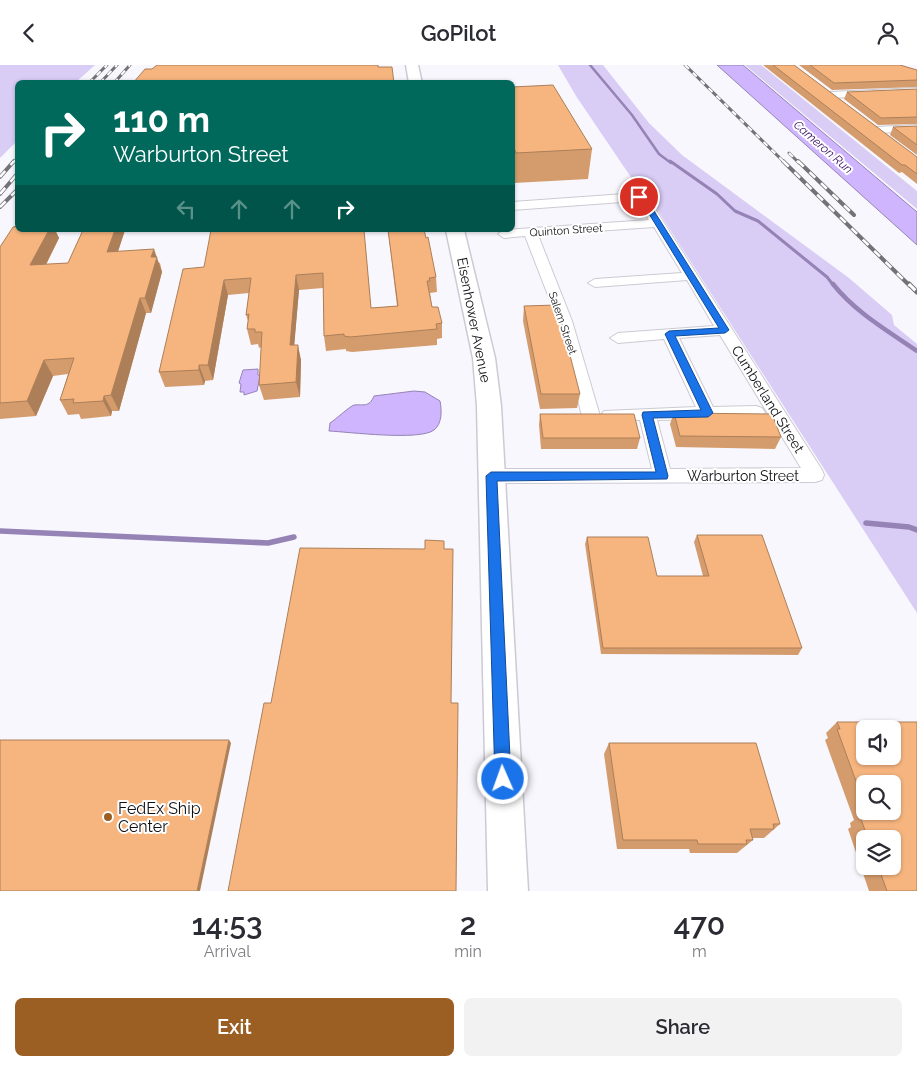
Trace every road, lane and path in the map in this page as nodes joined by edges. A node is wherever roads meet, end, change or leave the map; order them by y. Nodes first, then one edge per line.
1 (412, 65) edge
2 (415, 80) edge
3 (820, 88) edge
4 (917, 91) edge
5 (830, 95) junction
6 (845, 107) edge
7 (872, 127) joint
8 (917, 128) edge
9 (889, 141) edge
10 (515, 206) edge
11 (658, 223) junction
12 (455, 232) edge
13 (530, 232) junction
14 (504, 234) dead end
15 (691, 275) junction
16 (595, 283) dead end
17 (725, 330) junction
18 (669, 334) junction
19 (618, 337) dead end
20 (756, 412) edge
21 (708, 413) junction
22 (591, 415) junction
23 (647, 415) junction
24 (573, 416) edge
25 (815, 475) joint
26 (491, 476) junction
27 (663, 476) junction
28 (508, 891) edge

1 - 2 main road
3 - 5 street
4 - 5 street
5 - 6 street
7 - 8 street
7 - 9 street
10 - 11 street, Cumberland Street
11 - 13 street, Quinton Street
11 - 15 street, Cumberland Street
12 - 26 main road, Eisenhower Avenue
13 - 14 street, Quinton Street
13 - 22 street, Salem Street
15 - 16 street
15 - 17 street, Cumberland Street
17 - 18 street
17 - 25 street, Cumberland Street
18 - 19 street
18 - 21 street
20 - 21 street
21 - 23 street
22 - 23 street
22 - 24 street
23 - 27 street
25 - 27 street, Warburton Street
26 - 27 street, Warburton Street
26 - 28 main road, Eisenhower Avenue

